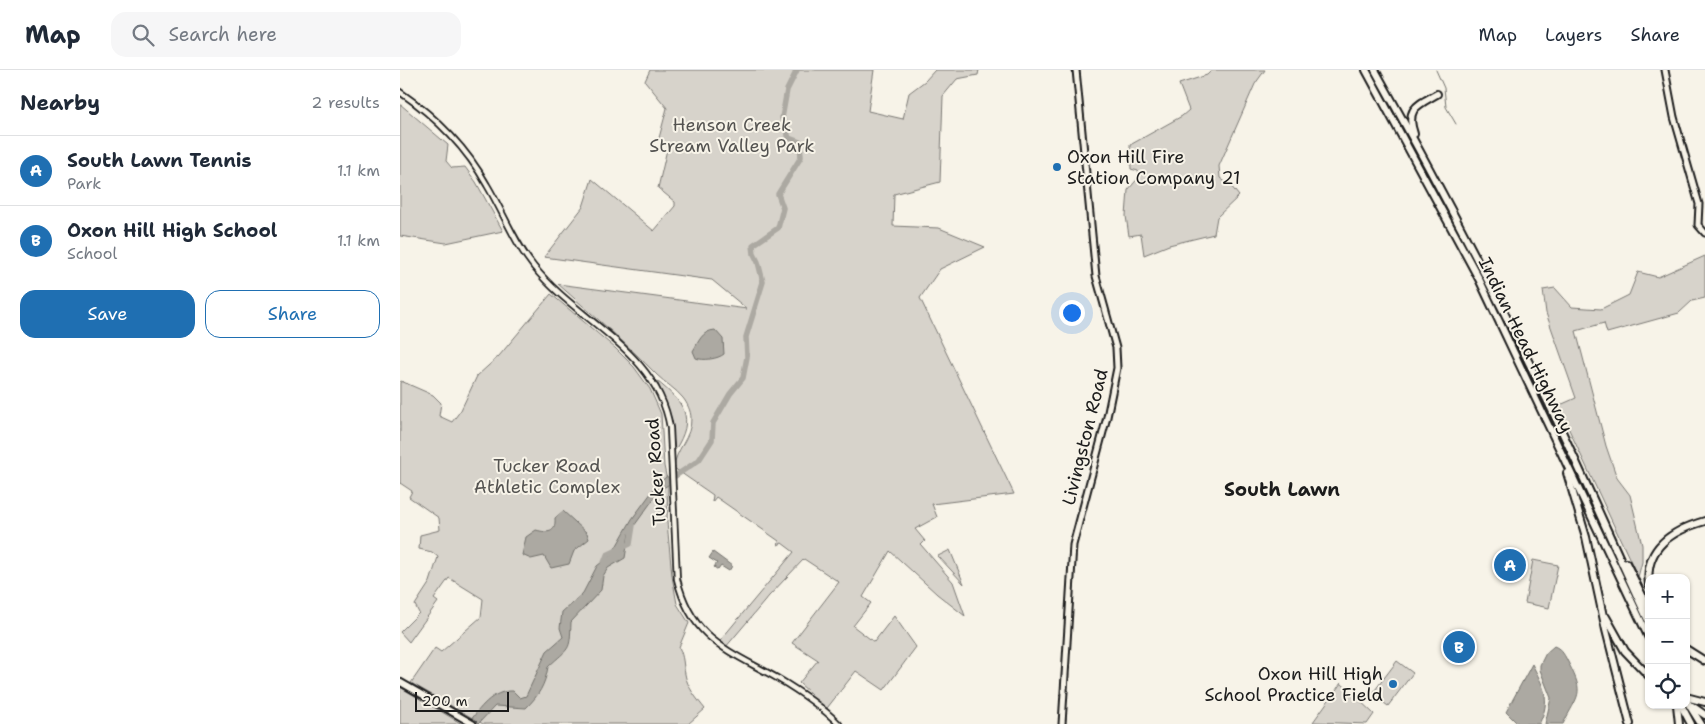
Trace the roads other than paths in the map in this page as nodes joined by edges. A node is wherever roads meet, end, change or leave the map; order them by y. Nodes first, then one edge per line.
1 (1076, 70) edge
2 (1366, 70) edge
3 (1375, 70) edge
4 (1665, 70) edge
5 (400, 92) edge
6 (1437, 94) dead end
7 (1421, 152) junction
8 (1703, 215) edge
9 (1704, 231) edge
10 (1556, 443) junction
11 (1585, 482) junction
12 (1705, 521) edge
13 (1650, 574) edge
14 (1645, 601) edge
15 (1602, 604) junction
16 (1648, 619) edge
17 (1645, 630) edge
18 (1690, 652) edge
19 (1705, 661) edge
20 (1645, 672) edge
21 (400, 682) edge
22 (1690, 699) edge
23 (1690, 701) edge
24 (1705, 702) edge
25 (1690, 703) edge
26 (1679, 709) edge
27 (1682, 709) edge
28 (1705, 715) edge
29 (473, 724) edge
30 (839, 724) edge
31 (1062, 724) edge
32 (1630, 724) edge
33 (1679, 724) edge
34 (1691, 724) edge
35 (1701, 724) edge

1 - 31 main road, Livingston Road
2 - 10 highway, Indian Head Highway
3 - 7 highway, Indian Head Highway
4 - 8 main road
5 - 30 street, Tucker Road
6 - 7 highway
7 - 11 highway, Indian Head Highway
8 - 9 main road
10 - 15 highway
10 - 17 highway, Indian Head Highway
11 - 14 highway
11 - 16 highway, Indian Head Highway
12 - 13 highway
15 - 20 highway
15 - 32 highway
18 - 19 highway
21 - 29 main road
22 - 24 highway
23 - 28 highway
25 - 35 highway
26 - 33 highway
27 - 34 highway

